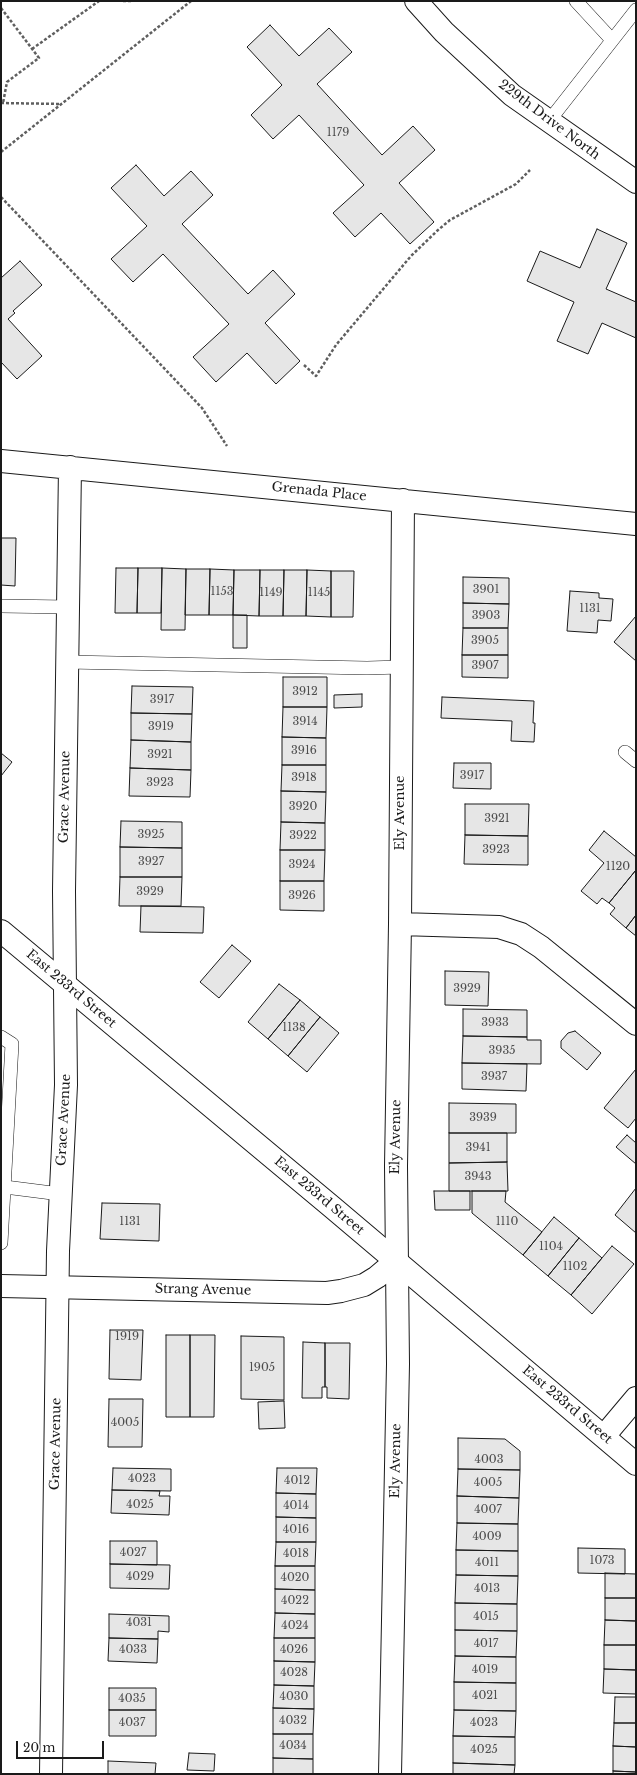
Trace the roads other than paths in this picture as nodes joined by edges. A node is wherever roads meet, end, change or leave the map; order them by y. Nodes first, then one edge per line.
1 (416, 1) edge
2 (576, 1) edge
3 (636, 10) edge
4 (612, 40) junction
5 (549, 121) junction
6 (636, 182) edge
7 (1, 461) edge
8 (70, 467) junction
9 (403, 500) junction
10 (634, 525) edge
11 (1, 606) edge
12 (68, 607) junction
13 (67, 662) junction
14 (400, 667) junction
15 (625, 752) dead end
16 (636, 762) edge
17 (400, 924) junction
18 (1, 931) edge
19 (64, 983) junction
20 (636, 1024) edge
21 (1, 1037) edge
22 (5, 1188) junction
23 (60, 1194) junction
24 (1, 1243) edge
25 (396, 1261) junction
26 (1, 1286) edge
27 (58, 1287) junction
28 (636, 1398) edge
29 (604, 1436) junction
30 (636, 1464) edge
31 (51, 1774) edge
32 (390, 1774) edge

1 - 5 street, 229th Drive North
2 - 4 lane
3 - 4 lane
4 - 5 lane
5 - 6 street, 229th Drive North
7 - 8 street, Grenada Place
8 - 9 street, Grenada Place
8 - 12 street, Grace Avenue
9 - 10 street, Grenada Place
9 - 14 street, Ely Avenue
11 - 12 lane
12 - 13 street, Grace Avenue
13 - 14 lane
13 - 19 street, Grace Avenue
14 - 17 street, Ely Avenue
15 - 16 lane
17 - 20 street
17 - 25 street, Ely Avenue
18 - 19 street, East 233rd Street
19 - 23 street, Grace Avenue
19 - 25 street, East 233rd Street
21 - 22 lane
22 - 23 lane
22 - 24 lane
23 - 27 street, Grace Avenue
25 - 27 street, Strang Avenue
25 - 29 street, East 233rd Street
25 - 32 street, Ely Avenue
26 - 27 street, Strang Avenue
27 - 31 street, Grace Avenue
28 - 29 street
29 - 30 street, East 233rd Street

